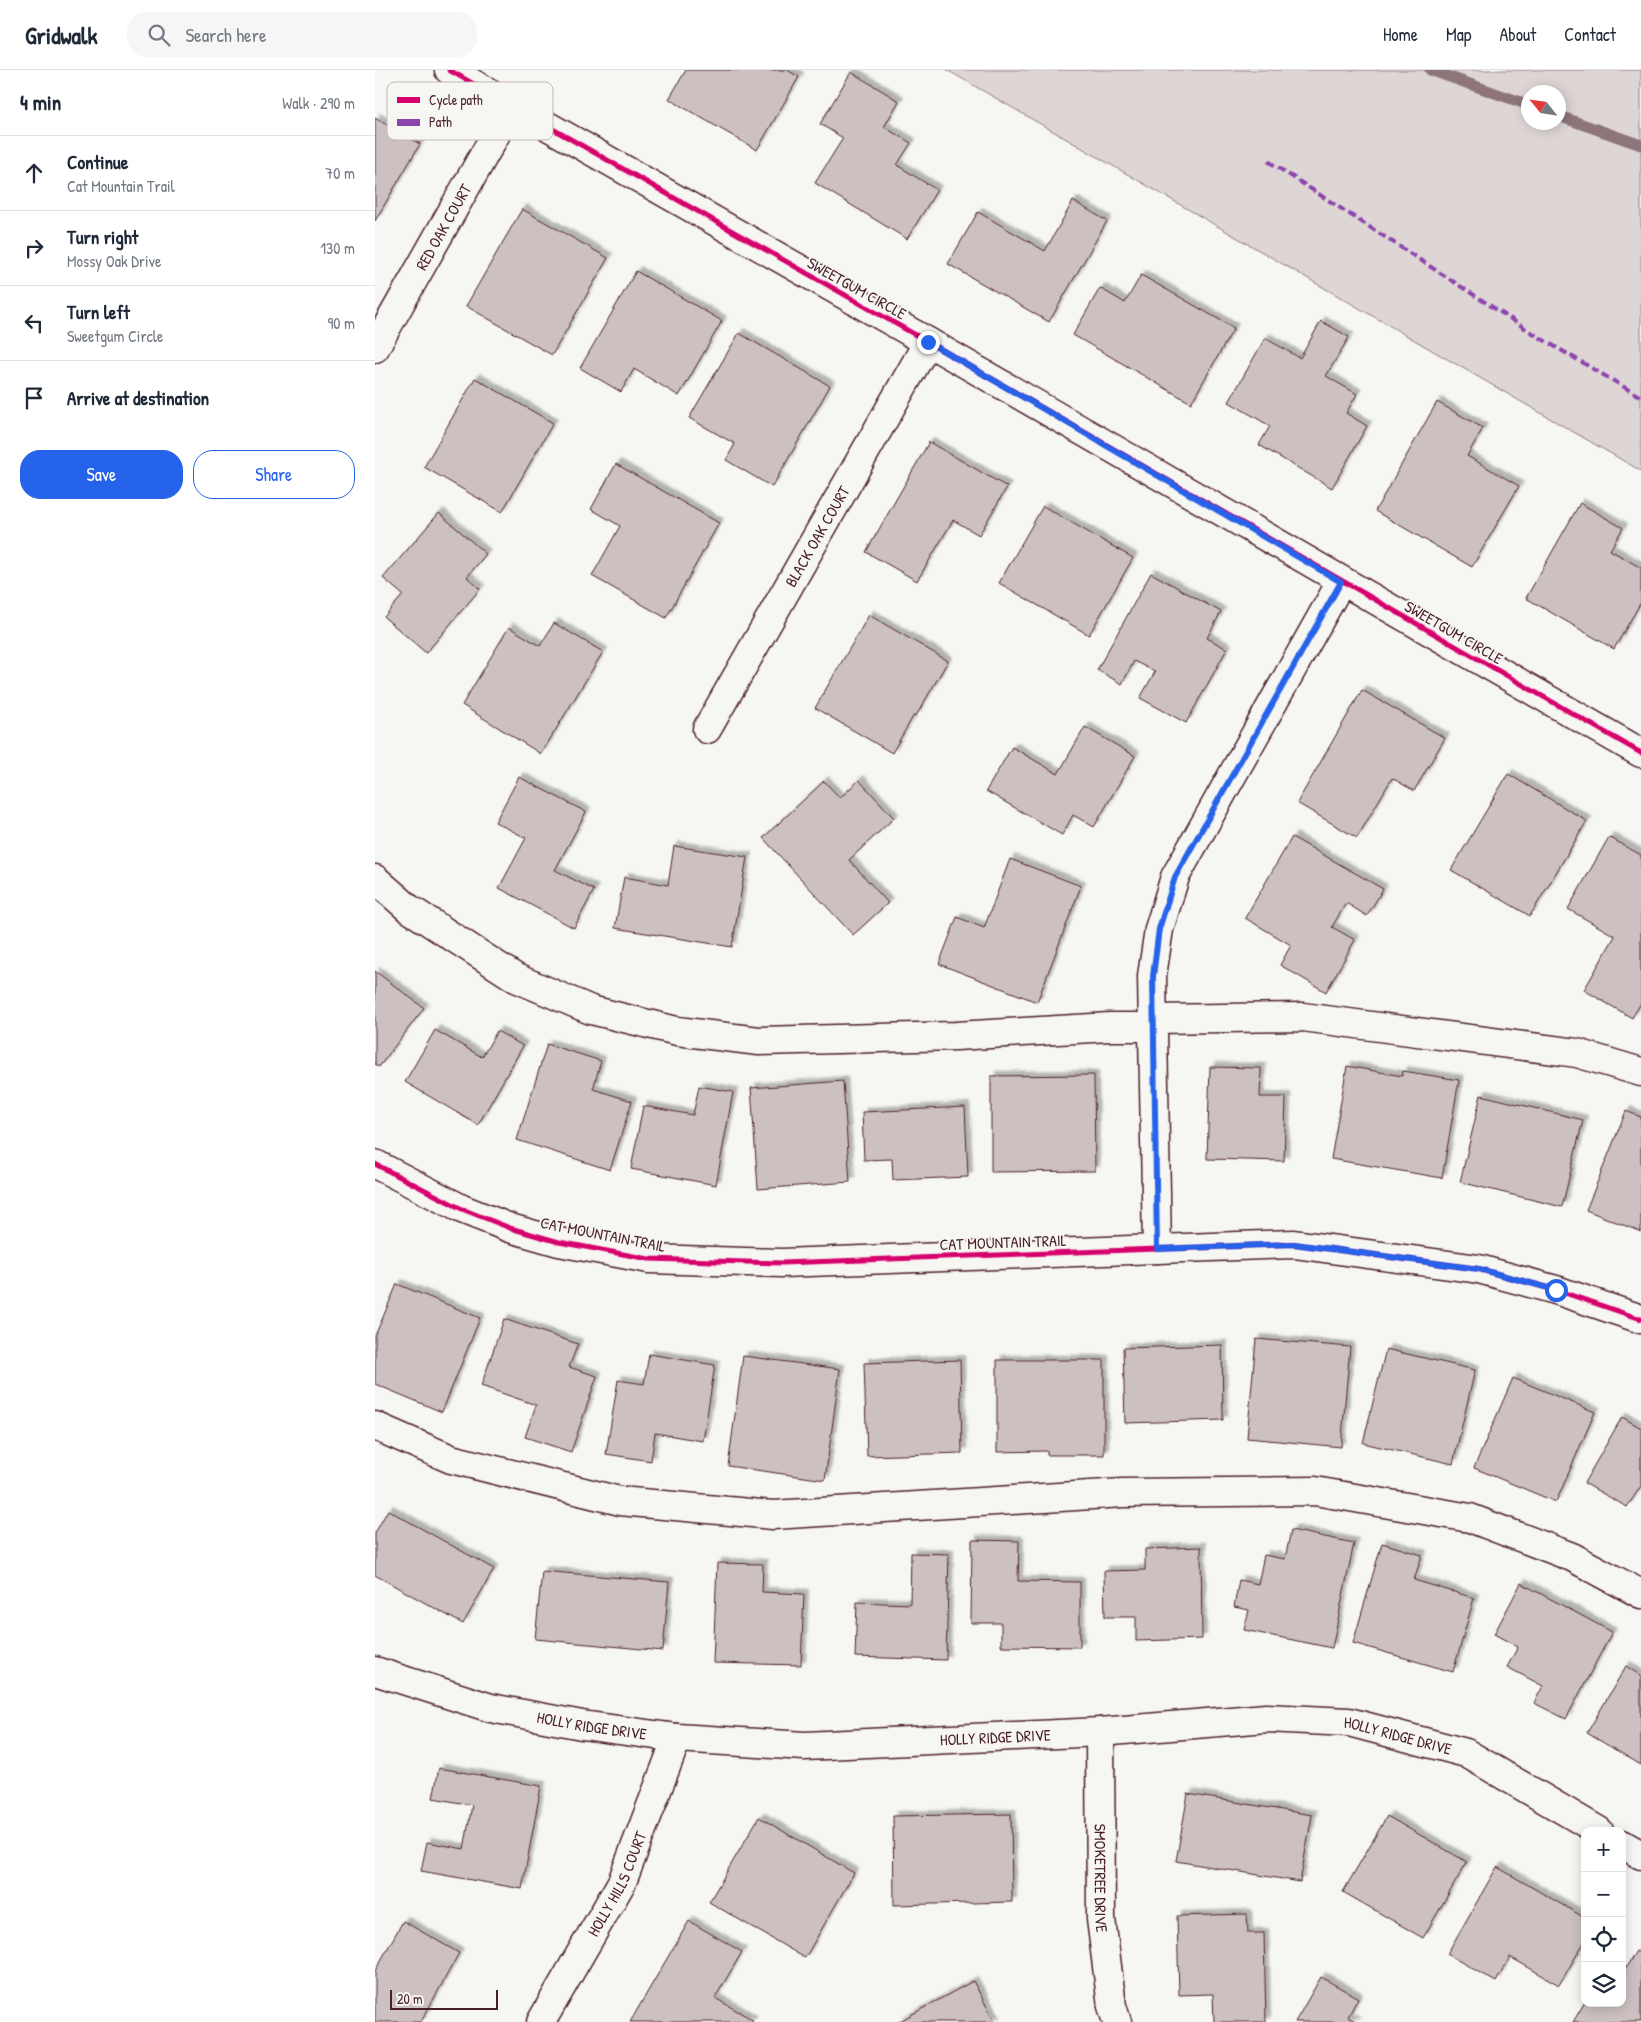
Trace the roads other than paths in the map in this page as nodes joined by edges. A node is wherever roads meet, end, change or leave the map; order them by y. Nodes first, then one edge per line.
1 (449, 70) edge
2 (469, 82) edge
3 (553, 131) edge
4 (492, 140) edge
5 (928, 342) junction
6 (375, 348) edge
7 (1341, 582) junction
8 (707, 729) dead end
9 (1641, 754) edge
10 (375, 879) edge
11 (1153, 1023) junction
12 (1641, 1072) edge
13 (375, 1164) edge
14 (1157, 1249) junction
15 (1641, 1319) edge
16 (375, 1426) edge
17 (1641, 1594) edge
18 (375, 1671) edge
19 (1099, 1732) junction
20 (677, 1738) junction
21 (1592, 1827) edge
22 (1626, 1846) edge
23 (1641, 1855) edge
24 (541, 2022) edge
25 (1117, 2022) edge

1 - 2 street, SWEETGUM CIRCLE
3 - 5 street, SWEETGUM CIRCLE
4 - 6 street, RED OAK COURT
5 - 7 street, SWEETGUM CIRCLE
5 - 8 street, BLACK OAK COURT
7 - 9 street, SWEETGUM CIRCLE
7 - 11 street
10 - 11 street
11 - 12 street
11 - 14 street
13 - 14 street, CAT MOUNTAIN TRAIL
14 - 15 street, CAT MOUNTAIN TRAIL
16 - 17 street
18 - 20 street, HOLLY RIDGE DRIVE
19 - 20 street, HOLLY RIDGE DRIVE
19 - 21 street, HOLLY RIDGE DRIVE
19 - 25 street, SMOKETREE DRIVE
20 - 24 street, HOLLY HILLS COURT
22 - 23 street

